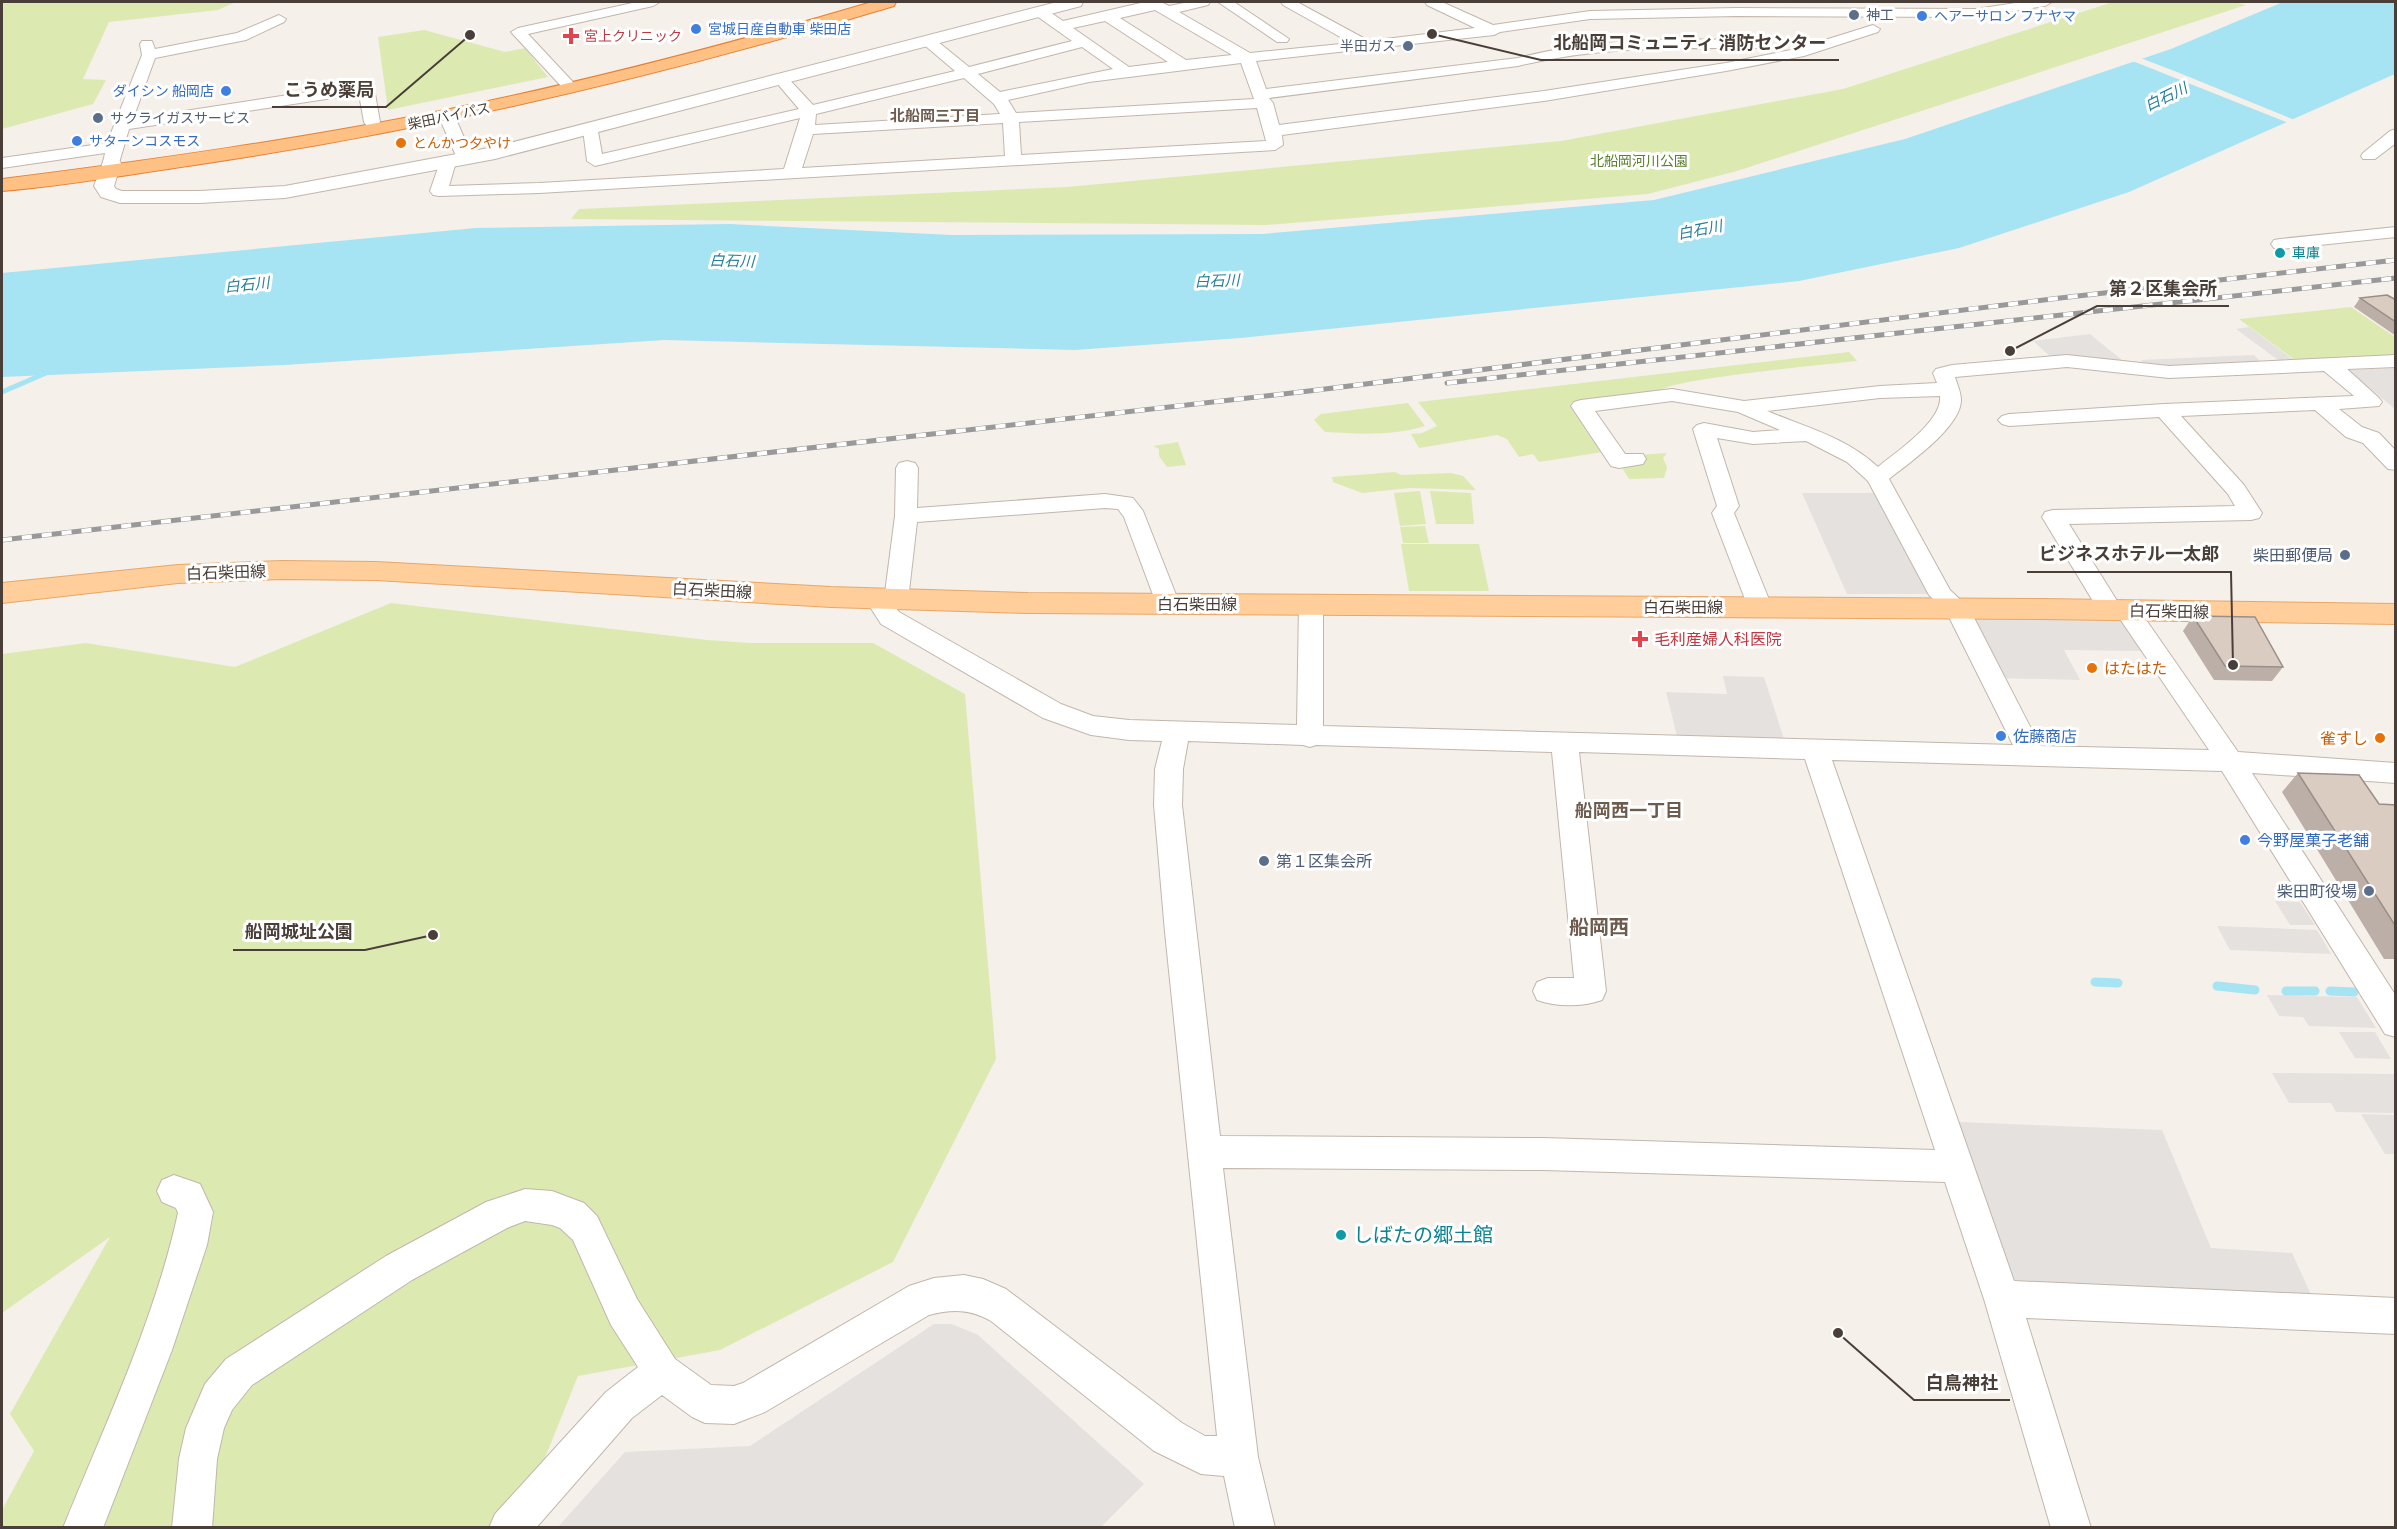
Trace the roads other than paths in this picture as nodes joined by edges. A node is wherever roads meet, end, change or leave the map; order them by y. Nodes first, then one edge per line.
1 (653, 2) edge
2 (863, 2) edge
3 (888, 2) edge
4 (1075, 2) edge
5 (1203, 2) edge
6 (1225, 2) edge
7 (1288, 2) edge
8 (1454, 2) edge
9 (1592, 2) edge
10 (1846, 2) edge
11 (2045, 2) edge
12 (1436, 3) edge
13 (571, 4) dead end
14 (1159, 6) edge
15 (1732, 7) edge
16 (1962, 9) edge
17 (1039, 11) junction
18 (1856, 13) junction
19 (1613, 14) junction
20 (594, 16) junction
21 (1109, 17) junction
22 (279, 19) dead end
23 (1061, 26) junction
24 (1944, 28) dead end
25 (1493, 29) junction
26 (1875, 29) junction
27 (1821, 30) dead end
28 (1756, 35) junction
29 (1282, 39) dead end
30 (927, 40) junction
31 (1084, 42) junction
32 (1630, 45) junction
33 (1368, 46) junction
34 (1247, 58) junction
35 (1768, 60) junction
36 (1518, 62) junction
37 (1182, 64) junction
38 (1785, 71) dead end
39 (965, 72) junction
40 (1126, 72) junction
41 (781, 79) junction
42 (567, 84) junction
43 (1544, 96) junction
44 (1000, 97) junction
45 (1263, 99) junction
46 (841, 104) junction
47 (809, 110) junction
48 (1554, 110) dead end
49 (447, 117) junction
50 (1010, 117) junction
51 (372, 122) junction
52 (123, 125) junction
53 (839, 128) junction
54 (591, 129) junction
55 (807, 130) junction
56 (1273, 131) junction
57 (2396, 134) edge
58 (2369, 156) dead end
59 (456, 160) junction
60 (111, 161) junction
61 (595, 161) junction
62 (1013, 161) junction
63 (2, 163) edge
64 (792, 174) junction
65 (2, 175) edge
66 (2, 185) edge
67 (579, 186) junction
68 (2396, 232) edge
69 (2280, 244) dead end
70 (2396, 362) edge
71 (2330, 365) junction
72 (1948, 389) junction
73 (2320, 404) junction
74 (1744, 407) junction
75 (2164, 410) junction
76 (2009, 420) dead end
77 (1811, 435) junction
78 (1635, 459) dead end
79 (2396, 464) edge
80 (907, 468) dead end
81 (1877, 478) junction
82 (906, 516) junction
83 (2, 593) edge
84 (886, 599) junction
85 (1168, 604) junction
86 (1311, 604) junction
87 (1760, 607) junction
88 (1957, 608) junction
89 (2118, 610) junction
90 (2396, 614) edge
91 (1177, 733) junction
92 (1310, 737) junction
93 (1565, 744) junction
94 (1815, 750) junction
95 (2032, 757) junction
96 (2230, 761) junction
97 (2396, 773) edge
98 (1548, 991) dead end
99 (2396, 1024) edge
100 (1205, 1152) junction
101 (1958, 1167) junction
102 (174, 1191) dead end
103 (2002, 1299) junction
104 (2396, 1316) edge
105 (663, 1371) junction
106 (1239, 1457) junction
107 (83, 1527) edge
108 (192, 1527) edge
109 (509, 1527) edge
110 (1255, 1527) edge
111 (2071, 1527) edge

1 - 20 street
2 - 42 highway, 柴田バイパス
3 - 49 highway, 柴田バイパス
4 - 17 street
5 - 14 street
6 - 29 street
7 - 33 street
8 - 12 street
9 - 19 street
10 - 18 street
11 - 16 street
12 - 25 street
13 - 20 street
14 - 21 street
14 - 34 street
15 - 18 street
15 - 19 street
15 - 28 street
16 - 18 street
16 - 24 street
17 - 23 street
17 - 30 street
18 - 26 street
19 - 25 street
19 - 32 street
20 - 42 street
21 - 23 street
21 - 37 street
22 - 52 street
23 - 31 street
25 - 33 street
25 - 36 street
26 - 27 street
26 - 35 street
28 - 32 street
28 - 35 street
30 - 39 street
30 - 41 street
31 - 39 street
31 - 40 street
32 - 36 street
33 - 34 street
34 - 37 street
34 - 45 street
35 - 38 street
35 - 43 street
36 - 43 street
36 - 45 street
37 - 40 street
39 - 44 street
39 - 46 street
40 - 44 street
41 - 47 street
41 - 54 street
42 - 51 highway, 柴田バイパス
43 - 48 street
43 - 56 street
44 - 50 street
45 - 50 street
45 - 56 street
46 - 47 street
46 - 53 street
47 - 55 street
47 - 61 street
49 - 59 street
49 - 60 highway, 柴田バイパス
50 - 53 street
50 - 62 street
51 - 52 street
51 - 60 highway, 柴田バイパス
52 - 60 street
53 - 55 street
54 - 59 street
54 - 61 street
55 - 64 street
56 - 62 street
57 - 58 street
59 - 60 street
59 - 67 street
60 - 63 street
60 - 65 highway, 柴田バイパス
60 - 66 highway, 柴田バイパス
61 - 67 street
62 - 64 street
64 - 67 street
68 - 69 street
70 - 71 street
71 - 72 street
71 - 73 street
72 - 74 street
72 - 81 street
73 - 75 street
73 - 79 street
74 - 77 street
74 - 78 street
75 - 76 street
75 - 89 street
77 - 81 street
77 - 87 street
80 - 82 street
81 - 88 street
82 - 84 street
82 - 85 street
83 - 84 main road, 白石柴田線
84 - 85 main road, 白石柴田線
84 - 91 street
85 - 86 main road, 白石柴田線
86 - 87 main road, 白石柴田線
86 - 92 street
87 - 88 main road, 白石柴田線
88 - 89 main road, 白石柴田線
88 - 95 street
89 - 90 main road, 白石柴田線
89 - 96 street
91 - 92 street
91 - 100 street
92 - 93 street
93 - 94 street
93 - 98 street
94 - 95 street
94 - 101 street
95 - 96 street
96 - 97 street
96 - 99 street
100 - 101 street
100 - 106 street
101 - 103 street
102 - 107 street
103 - 104 street
103 - 111 street
105 - 106 street
105 - 108 street
105 - 109 street
106 - 110 street

